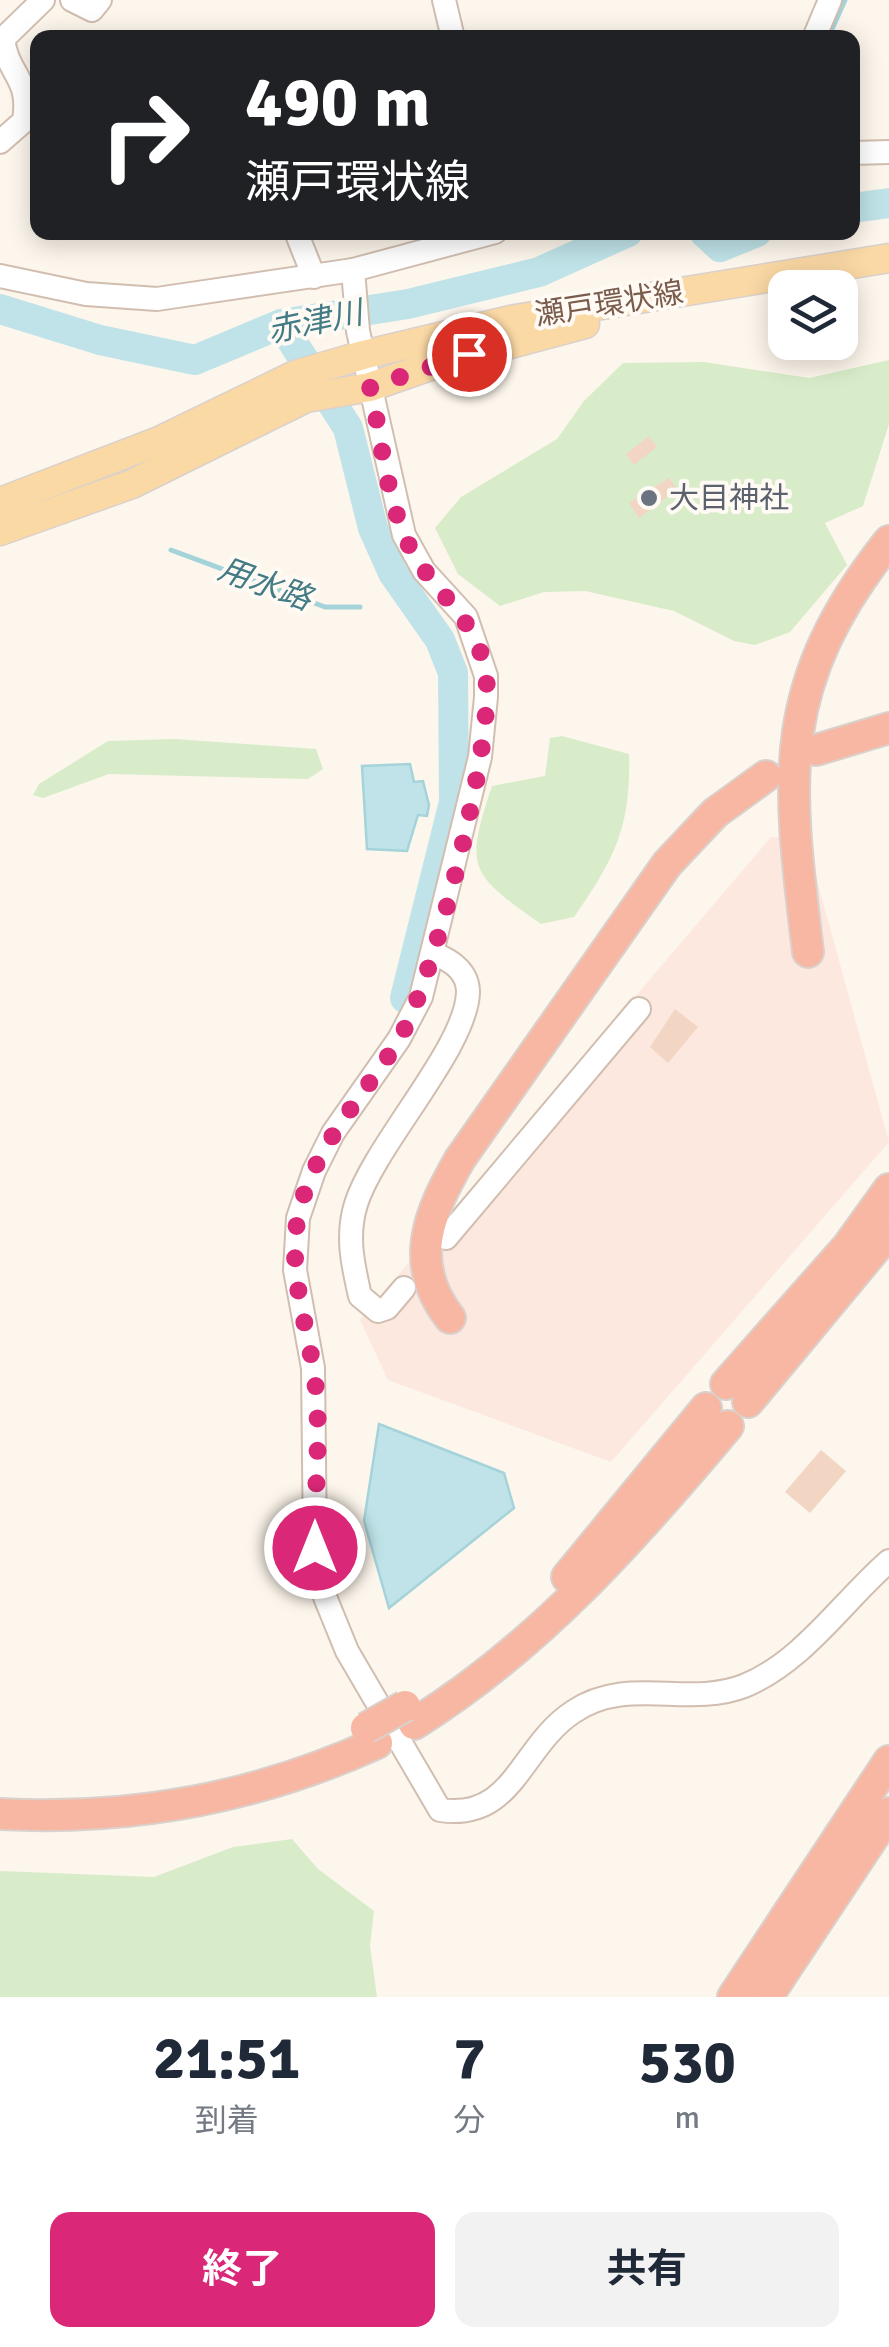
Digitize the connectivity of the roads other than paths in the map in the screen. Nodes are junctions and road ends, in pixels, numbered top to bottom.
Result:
1 (43, 0) edge
2 (72, 0) edge
3 (100, 0) edge
4 (444, 0) edge
5 (830, 0) edge
6 (452, 30) edge
7 (817, 30) edge
8 (0, 142) edge
9 (889, 152) edge
10 (860, 154) edge
11 (299, 240) edge
12 (464, 240) edge
13 (889, 258) edge
14 (889, 267) edge
15 (352, 270) junction
16 (858, 274) edge
17 (0, 276) edge
18 (314, 277) junction
19 (768, 293) edge
20 (352, 349) junction
21 (300, 387) junction
22 (356, 390) junction
23 (0, 502) edge
24 (0, 531) edge
25 (889, 541) edge
26 (889, 728) edge
27 (816, 750) dead end
28 (766, 776) dead end
29 (808, 952) dead end
30 (434, 954) junction
31 (638, 1010) dead end
32 (889, 1189) edge
33 (889, 1232) edge
34 (446, 1238) dead end
35 (404, 1288) dead end
36 (450, 1318) dead end
37 (717, 1417) dead end
38 (889, 1561) edge
39 (372, 1736) junction
40 (889, 1761) edge
41 (0, 1794) edge
42 (889, 1812) edge
43 (0, 1814) edge
44 (734, 1997) edge
45 (767, 1997) edge

1 - 8 street
2 - 3 street
4 - 6 street
5 - 7 street
9 - 10 street
11 - 18 street
12 - 15 street
13 - 20 main road, 瀬戸環状線
14 - 16 main road
15 - 18 street
15 - 20 street
17 - 18 street
19 - 22 main road, 瀬戸環状線
20 - 21 main road, 瀬戸環状線
20 - 22 street
21 - 22 main road, 瀬戸環状線
21 - 23 main road, 瀬戸環状線
21 - 24 main road, 瀬戸環状線
22 - 30 street
25 - 29 highway
26 - 27 highway
28 - 36 highway
30 - 35 street
30 - 38 street
31 - 34 street
32 - 33 highway
37 - 39 highway
39 - 41 highway
39 - 43 highway
40 - 44 highway
42 - 45 highway

